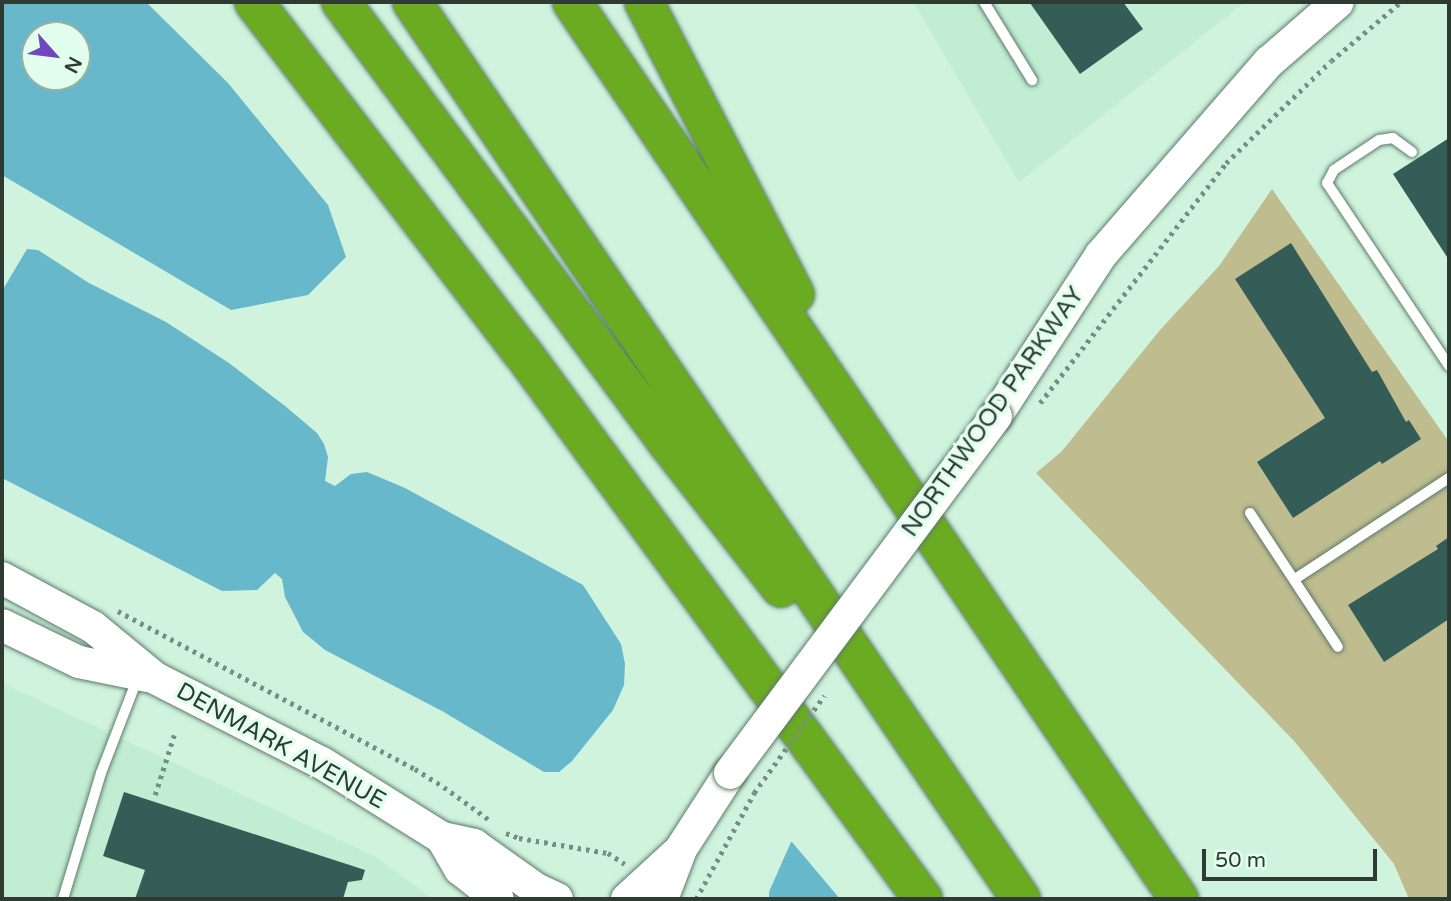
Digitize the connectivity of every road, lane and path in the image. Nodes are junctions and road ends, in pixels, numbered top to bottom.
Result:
1 (254, 2) edge
2 (341, 2) edge
3 (412, 2) edge
4 (572, 2) edge
5 (643, 2) edge
6 (984, 2) edge
7 (1338, 2) edge
8 (1401, 2) edge
9 (1032, 80) dead end
10 (1412, 152) dead end
11 (1449, 366) edge
12 (1034, 409) dead end
13 (878, 454) junction
14 (1449, 478) edge
15 (1250, 513) dead end
16 (2, 578) edge
17 (1295, 579) junction
18 (114, 608) dead end
19 (2, 625) edge
20 (1338, 647) dead end
21 (145, 673) junction
22 (174, 735) dead end
23 (754, 793) dead end
24 (155, 795) dead end
25 (442, 838) junction
26 (986, 848) junction
27 (644, 894) edge
28 (63, 899) edge
29 (498, 899) edge
30 (556, 899) edge
31 (696, 899) edge
32 (923, 899) edge
33 (1021, 899) edge
34 (1180, 899) edge

1 - 32 highway
2 - 26 highway
3 - 26 highway
4 - 13 highway
5 - 13 highway
6 - 9 lane
7 - 27 street, NORTHWOOD PARKWAY, bridge
8 - 12 path
10 - 11 lane
13 - 34 highway
14 - 17 lane
15 - 17 lane
16 - 21 street, DENMARK AVENUE
17 - 20 lane
18 - 27 path
19 - 21 street, DENMARK AVENUE
21 - 25 street, DENMARK AVENUE
21 - 28 lane
22 - 24 path
23 - 31 path
25 - 29 street, DENMARK AVENUE
25 - 30 street, DENMARK AVENUE
26 - 33 highway

